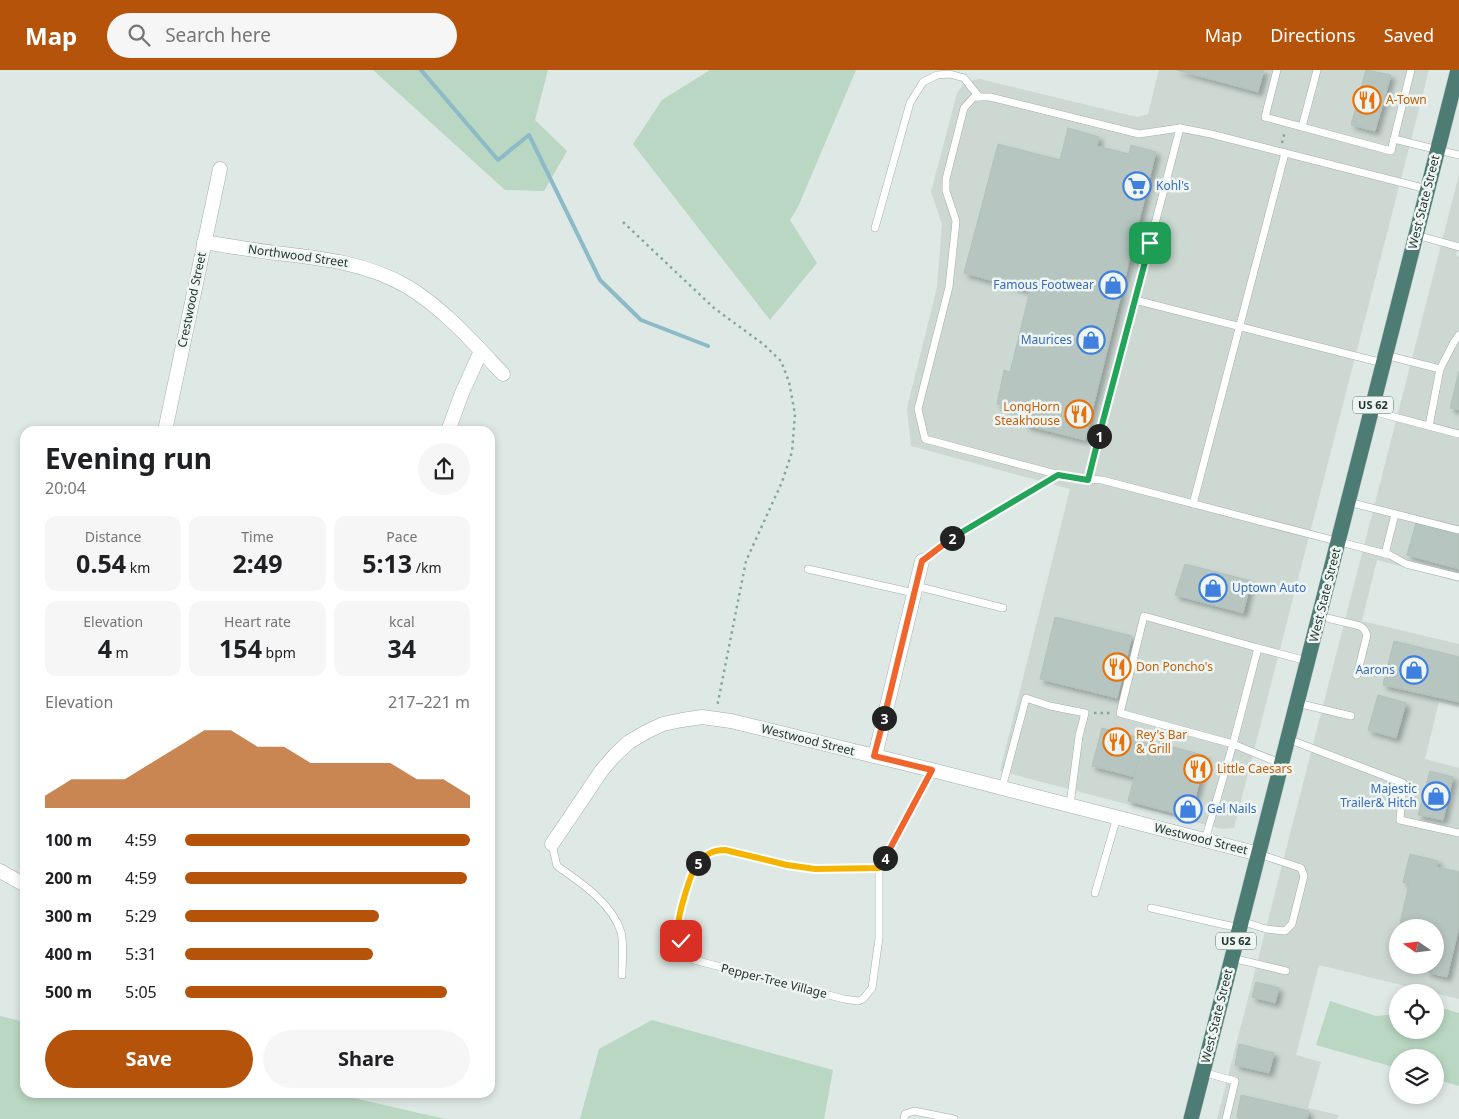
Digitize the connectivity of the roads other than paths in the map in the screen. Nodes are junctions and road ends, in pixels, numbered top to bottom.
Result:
1 (1277, 70) edge
2 (1317, 70) edge
3 (1412, 70) edge
4 (1458, 73) edge
5 (979, 97) junction
6 (1302, 127) junction
7 (1180, 128) junction
8 (1394, 139) junction
9 (1437, 151) junction
10 (1282, 152) junction
11 (1459, 156) edge
12 (220, 169) dead end
13 (1427, 189) junction
14 (874, 228) dead end
15 (1416, 235) junction
16 (204, 242) junction
17 (1459, 247) edge
18 (1135, 300) junction
19 (1238, 326) junction
20 (1459, 335) edge
21 (481, 351) junction
22 (1384, 359) junction
23 (1440, 369) junction
24 (504, 374) dead end
25 (1371, 411) junction
26 (166, 426) edge
27 (450, 426) edge
28 (1429, 426) junction
29 (1459, 434) edge
30 (1088, 480) junction
31 (1348, 502) junction
32 (1193, 504) junction
33 (1396, 514) junction
34 (1459, 530) edge
35 (1338, 542) junction
36 (1386, 554) junction
37 (922, 561) road end
38 (808, 569) dead end
39 (1459, 577) edge
40 (915, 590) junction
41 (1002, 608) dead end
42 (1319, 616) junction
43 (1258, 648) junction
44 (1308, 661) junction
45 (1357, 675) dead end
46 (1298, 703) junction
47 (1351, 716) dead end
48 (1288, 739) junction
49 (1233, 744) junction
50 (874, 756) junction
51 (1282, 764) junction
52 (932, 770) junction
53 (1002, 788) junction
54 (1070, 805) junction
55 (1117, 817) junction
56 (1459, 833) edge
57 (1205, 840) junction
58 (552, 844) joint
59 (1259, 854) junction
60 (879, 868) junction
61 (0, 871) edge
62 (20, 882) edge
63 (1095, 893) dead end
64 (1150, 908) dead end
65 (1240, 925) junction
66 (1232, 958) junction
67 (1286, 971) dead end
68 (622, 975) dead end
69 (1202, 1072) junction
70 (904, 1119) edge
71 (954, 1119) edge
72 (1190, 1119) edge
73 (1226, 1119) edge

1 - 6 lane
2 - 6 lane
3 - 8 lane
4 - 9 highway, West State Street / US 62
5 - 7 lane
5 - 14 lane
5 - 30 lane
6 - 8 lane
7 - 10 lane
7 - 18 lane
8 - 9 lane
9 - 11 lane
9 - 13 highway, West State Street / US 62
10 - 13 lane
10 - 19 lane
12 - 16 street, Crestwood Street
13 - 15 highway, West State Street / US 62
15 - 17 lane
15 - 22 highway, West State Street / US 62
16 - 21 street, Northwood Street
16 - 26 street, Crestwood Street
18 - 19 lane
18 - 30 lane
19 - 22 lane
19 - 32 lane
20 - 23 lane
21 - 24 street, Northwood Street
21 - 27 street
22 - 23 lane
22 - 25 highway, West State Street / US 62
23 - 28 lane
25 - 28 lane
25 - 31 highway, West State Street / US 62
28 - 29 lane
30 - 32 lane
31 - 33 lane
31 - 35 highway, West State Street / US 62
32 - 35 lane
33 - 34 lane
33 - 36 lane
35 - 36 lane
35 - 42 highway, West State Street / US 62
36 - 39 lane
37 - 40 street
38 - 40 lane
40 - 41 lane
40 - 50 street
42 - 44 highway, West State Street / US 62
42 - 45 lane
43 - 44 lane
43 - 49 lane
43 - 49 lane
44 - 46 highway, West State Street / US 62
46 - 47 lane
46 - 48 highway, West State Street / US 62
48 - 51 highway, West State Street / US 62
48 - 56 lane
49 - 51 lane
49 - 57 lane
50 - 52 street, Westwood Street
50 - 58 street, Westwood Street
51 - 59 highway, West State Street / US 62
52 - 53 street, Westwood Street
52 - 60 lane, Pepper-Tree Village
53 - 54 street, Westwood Street
53 - 54 lane
54 - 55 street, Westwood Street
55 - 57 street, Westwood Street
55 - 63 lane
57 - 59 street, Westwood Street
58 - 68 lane
59 - 65 highway, West State Street / US 62
59 - 65 lane
60 - 60 lane, Pepper-Tree Village
61 - 62 street
64 - 65 lane
65 - 66 highway, West State Street / US 62
66 - 67 lane
66 - 69 highway, West State Street / US 62
69 - 72 highway, West State Street / US 62
69 - 73 lane
70 - 71 lane

